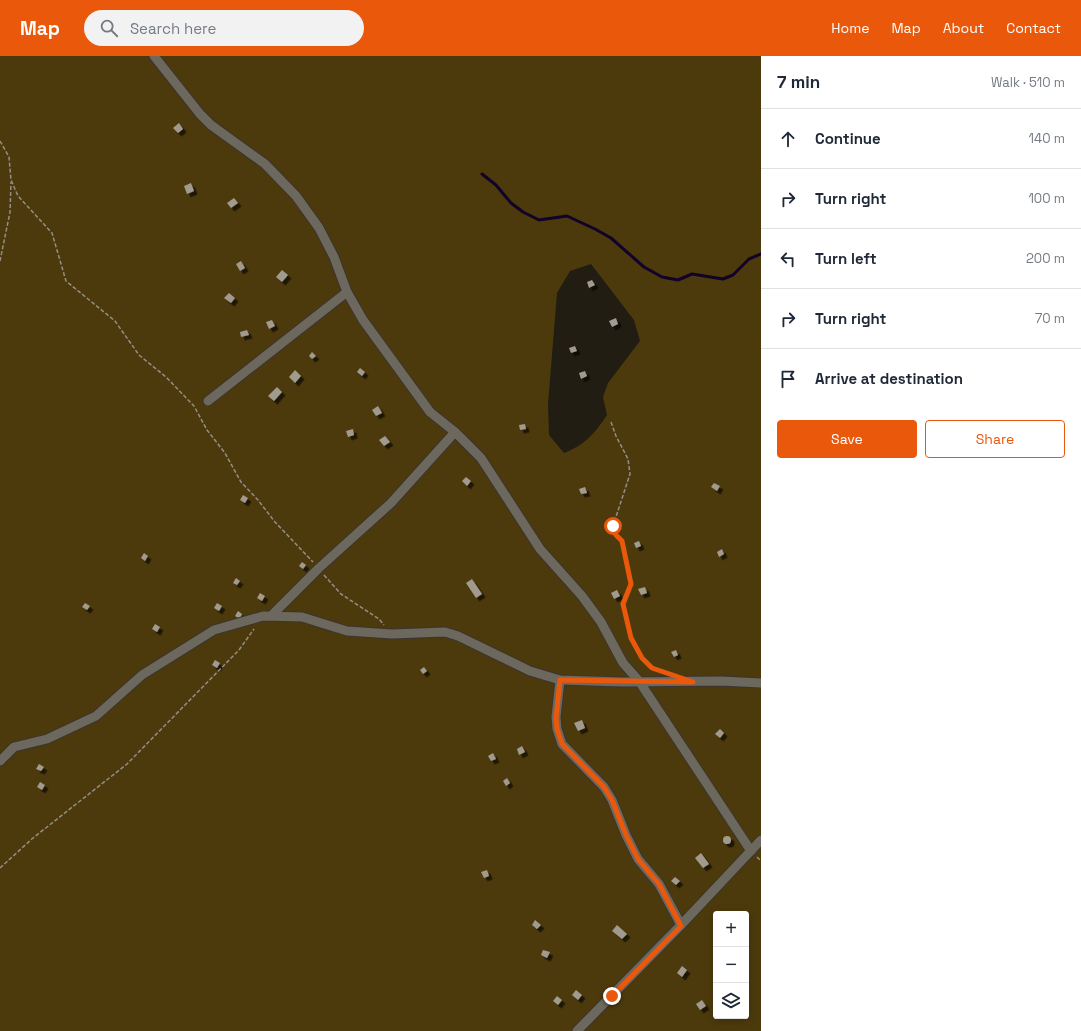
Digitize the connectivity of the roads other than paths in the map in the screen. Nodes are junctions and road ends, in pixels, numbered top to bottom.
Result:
1 (154, 56) edge
2 (347, 292) junction
3 (208, 401) dead end
4 (455, 432) junction
5 (267, 616) junction
6 (560, 680) junction
7 (639, 681) junction
8 (761, 683) edge
9 (0, 761) edge
10 (761, 840) edge
11 (751, 851) junction
12 (681, 926) junction
13 (577, 1031) edge

1 - 2 street
2 - 3 street
2 - 4 street
4 - 5 street
4 - 7 street
5 - 6 street
5 - 9 street
6 - 7 street
6 - 12 street
7 - 8 street
7 - 11 street
10 - 11 street
11 - 12 street
12 - 13 street

